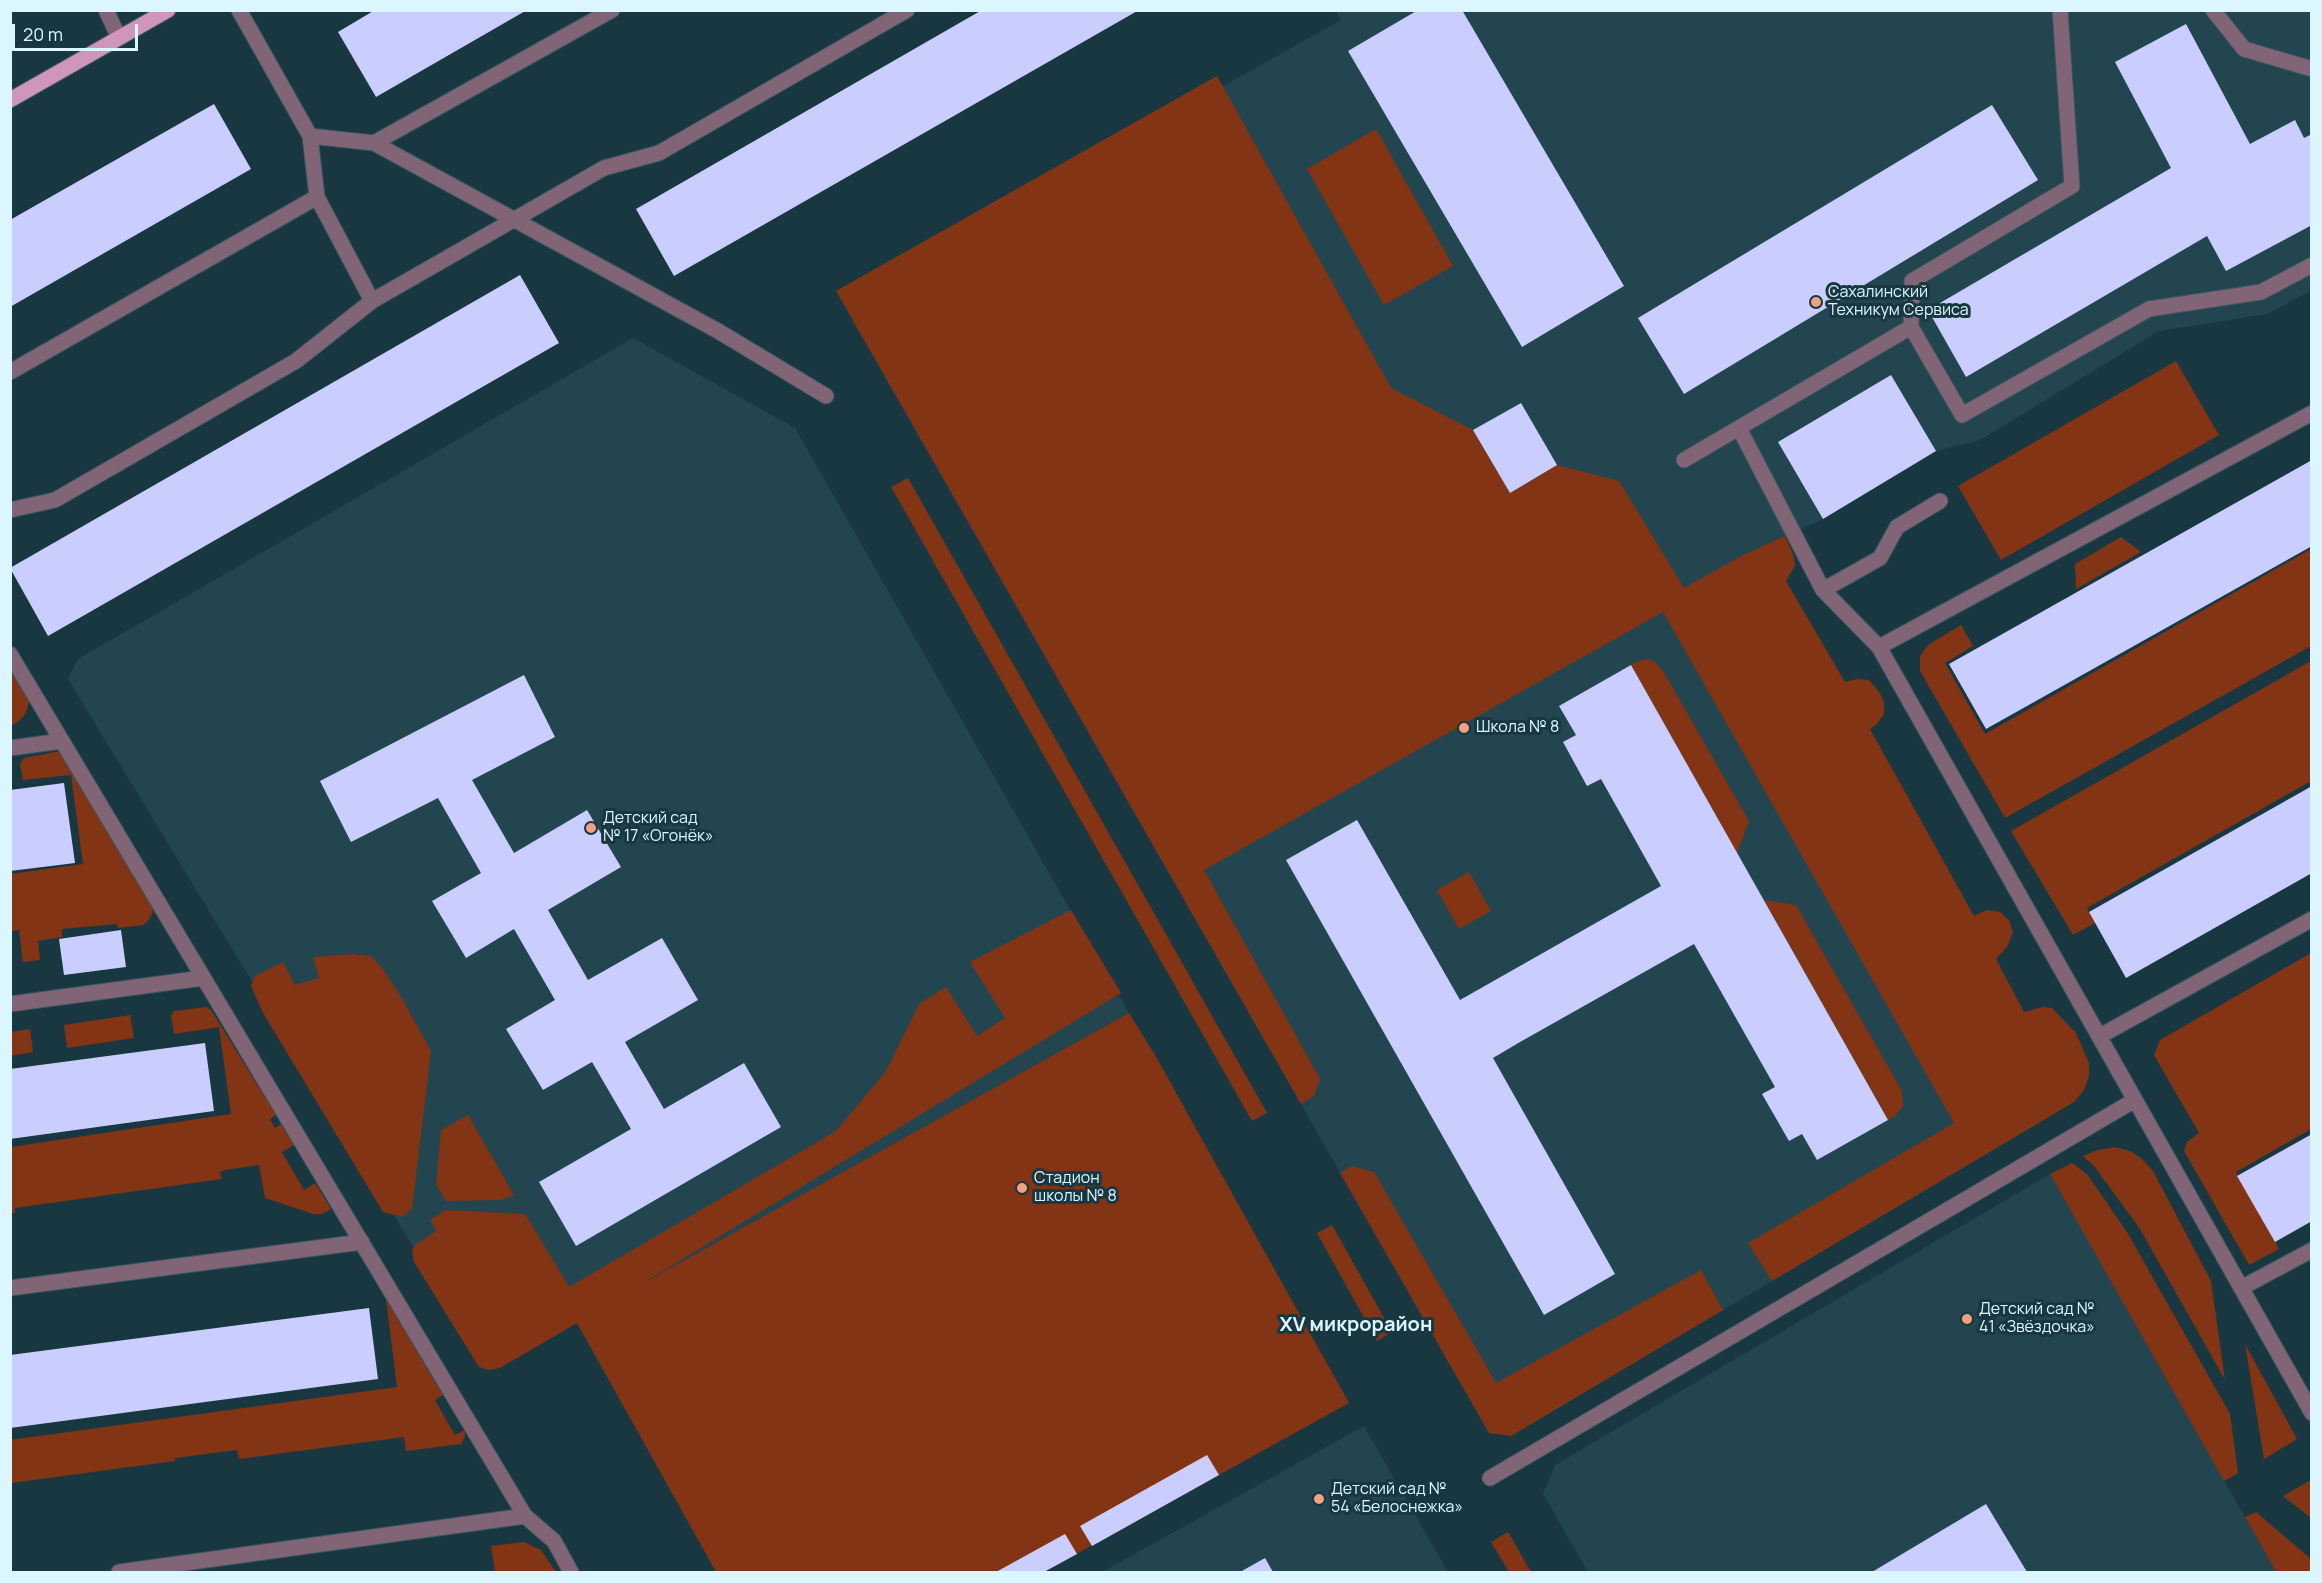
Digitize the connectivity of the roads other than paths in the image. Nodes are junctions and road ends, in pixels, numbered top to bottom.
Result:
1 (106, 10) edge
2 (168, 10) edge
3 (240, 10) edge
4 (612, 10) edge
5 (907, 10) edge
6 (2060, 10) edge
7 (2213, 10) edge
8 (119, 38) junction
9 (2312, 69) edge
10 (10, 100) edge
11 (310, 136) junction
12 (374, 142) junction
13 (316, 196) junction
14 (513, 220) junction
15 (2312, 265) edge
16 (372, 301) junction
17 (1911, 327) junction
18 (10, 372) edge
19 (826, 396) dead end
20 (2312, 413) edge
21 (1739, 428) junction
22 (1684, 460) dead end
23 (1940, 501) dead end
24 (10, 510) edge
25 (1823, 590) junction
26 (1879, 647) junction
27 (10, 654) edge
28 (62, 741) junction
29 (10, 748) edge
30 (2312, 919) edge
31 (203, 978) junction
32 (10, 1004) edge
33 (2100, 1036) junction
34 (2135, 1100) junction
35 (362, 1242) junction
36 (2312, 1250) edge
37 (10, 1288) edge
38 (2241, 1288) junction
39 (2312, 1413) edge
40 (1490, 1478) dead end
41 (525, 1516) junction
42 (119, 1572) edge
43 (571, 1572) edge

1 - 8 lane
2 - 8 main road
3 - 11 lane
4 - 12 lane
5 - 14 lane
6 - 17 lane
7 - 9 lane
8 - 10 main road
11 - 12 lane
11 - 13 lane
12 - 14 lane
13 - 16 lane
13 - 18 lane
14 - 16 lane
14 - 19 lane
15 - 17 lane
16 - 24 lane
17 - 21 lane
20 - 26 lane
21 - 22 lane
21 - 25 lane
23 - 25 lane
25 - 26 lane
26 - 33 lane
27 - 28 lane
28 - 29 lane
28 - 31 lane
30 - 33 lane
31 - 32 lane
31 - 35 lane
33 - 34 lane
34 - 38 lane
34 - 40 lane
35 - 37 lane
35 - 41 lane
36 - 38 lane
38 - 39 lane
41 - 42 lane
41 - 43 lane

